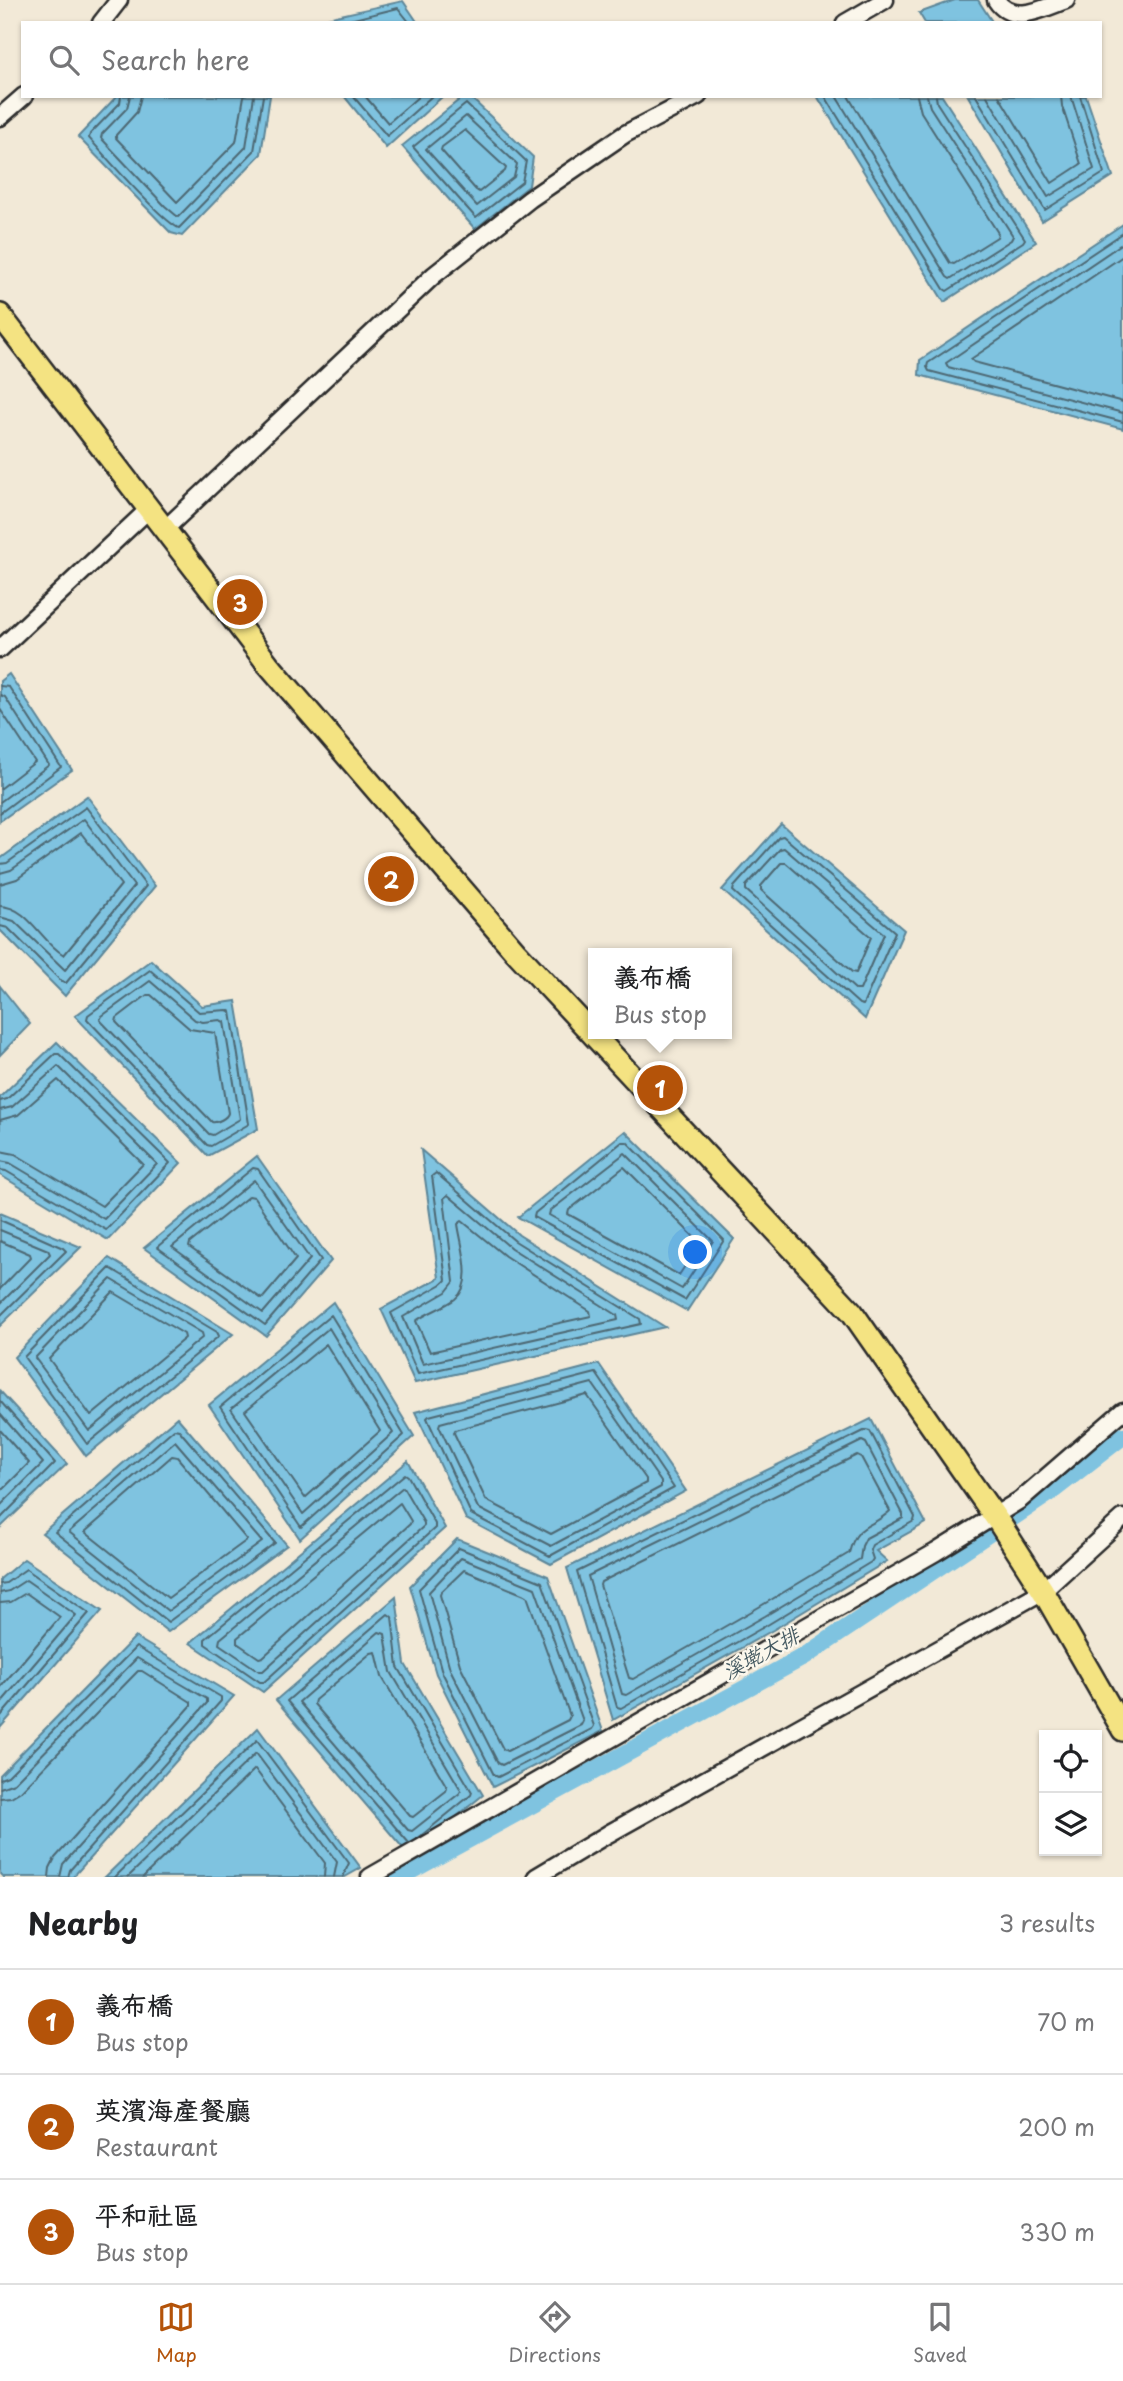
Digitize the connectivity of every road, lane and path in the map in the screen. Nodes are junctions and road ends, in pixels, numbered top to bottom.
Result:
1 (119, 0) edge
2 (885, 0) edge
3 (996, 0) edge
4 (1066, 0) edge
5 (103, 21) edge
6 (848, 21) edge
7 (22, 98) edge
8 (694, 98) edge
9 (0, 117) edge
10 (0, 315) edge
11 (148, 510) junction
12 (164, 530) junction
13 (0, 649) edge
14 (588, 1029) edge
15 (597, 1039) edge
16 (1123, 1411) edge
17 (1123, 1518) edge
18 (997, 1520) junction
19 (1040, 1587) junction
20 (1123, 1730) edge
21 (370, 1877) edge
22 (536, 1877) edge

1 - 5 street
2 - 6 street
3 - 4 street
7 - 9 street
8 - 12 street
10 - 11 main road
11 - 12 main road
11 - 13 street
12 - 14 main road
15 - 18 main road
16 - 18 street
17 - 19 street
18 - 19 main road
18 - 21 street
19 - 20 main road
19 - 22 street

